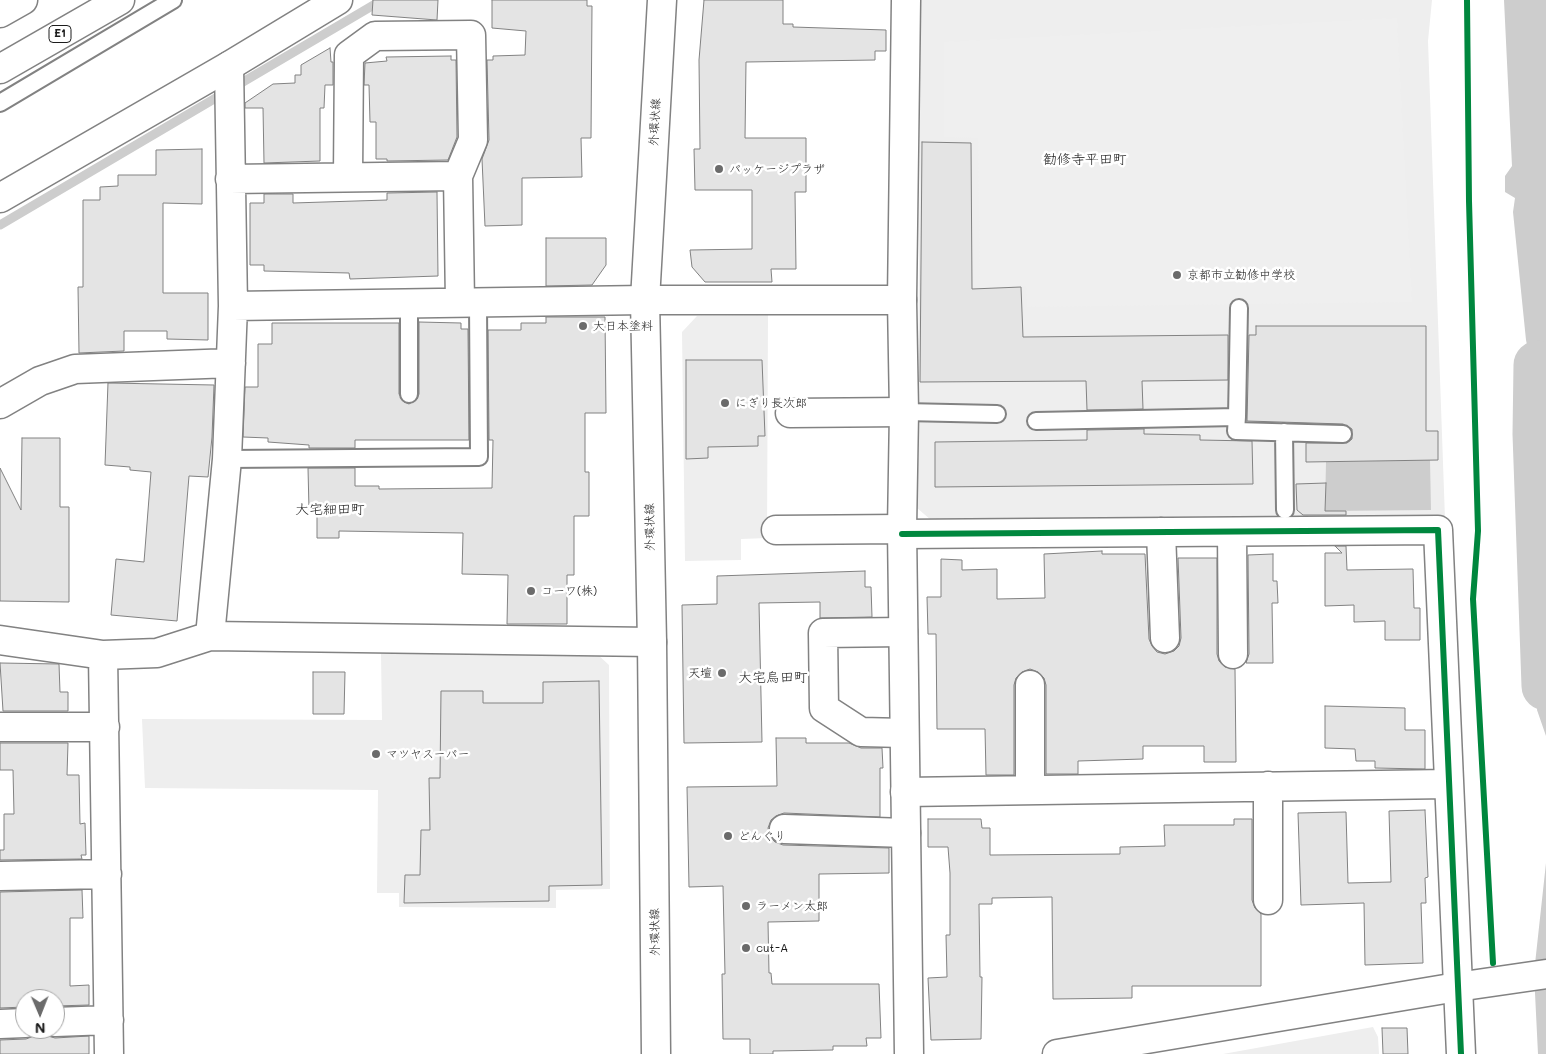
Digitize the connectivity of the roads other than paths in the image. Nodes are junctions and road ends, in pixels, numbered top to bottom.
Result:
1 (23, 0) edge
2 (120, 0) edge
3 (172, 0) edge
4 (338, 0) edge
5 (662, 0) edge
6 (906, 0) edge
7 (0, 13) edge
8 (229, 66) junction
9 (0, 69) edge
10 (0, 103) edge
11 (348, 176) junction
12 (458, 176) junction
13 (230, 179) junction
14 (0, 198) edge
15 (645, 300) junction
16 (902, 300) junction
17 (409, 303) junction
18 (469, 303) junction
19 (233, 306) junction
20 (1239, 308) dead end
21 (231, 363) junction
22 (409, 394) dead end
23 (0, 404) edge
24 (904, 412) junction
25 (790, 413) dead end
26 (997, 414) dead end
27 (1237, 417) junction
28 (1036, 421) dead end
29 (1284, 432) junction
30 (1343, 434) dead end
31 (228, 458) junction
32 (1285, 510) dead end
33 (776, 530) dead end
34 (902, 532) junction
35 (1161, 532) junction
36 (1232, 532) junction
37 (903, 632) junction
38 (210, 636) junction
39 (1165, 638) dead end
40 (0, 640) edge
41 (652, 642) junction
42 (1233, 654) dead end
43 (104, 655) junction
44 (1030, 685) dead end
45 (0, 727) edge
46 (105, 727) junction
47 (904, 733) junction
48 (1448, 784) junction
49 (1268, 786) junction
50 (1030, 790) junction
51 (905, 792) junction
52 (784, 830) dead end
53 (906, 833) junction
54 (107, 874) junction
55 (0, 876) edge
56 (1268, 900) dead end
57 (1546, 974) edge
58 (1457, 987) junction
59 (109, 1020) junction
60 (65, 1022) edge
61 (15, 1023) edge
62 (0, 1024) edge
63 (109, 1054) edge
64 (656, 1054) edge
65 (910, 1054) edge
66 (1057, 1054) edge
67 (1461, 1054) edge

1 - 7 main road
2 - 9 main road, E1
3 - 10 lane
4 - 8 main road
5 - 15 main road, 外環状線
6 - 16 main road
8 - 13 main road
8 - 14 main road
11 - 12 main road
11 - 12 main road
11 - 13 main road
12 - 18 main road
13 - 19 main road
15 - 16 main road
15 - 18 main road
15 - 41 main road, 外環状線
16 - 24 main road
17 - 18 main road
17 - 19 main road
17 - 22 lane
18 - 31 lane
19 - 21 main road
20 - 27 lane
21 - 23 main road
21 - 31 main road
24 - 25 main road
24 - 26 lane
24 - 34 main road
27 - 28 lane
27 - 29 lane
29 - 30 lane
29 - 32 lane
31 - 38 main road
33 - 34 main road
34 - 35 main road
34 - 37 main road
35 - 36 main road
35 - 39 main road
36 - 42 main road
36 - 48 main road
37 - 47 main road
37 - 47 main road
38 - 41 main road
38 - 43 main road
40 - 43 main road
41 - 64 main road, 外環状線
43 - 46 main road
44 - 50 main road
45 - 46 main road
46 - 54 main road
47 - 51 main road
48 - 49 main road
48 - 58 main road
49 - 50 main road
49 - 56 main road
50 - 51 main road
51 - 53 main road
52 - 53 main road
53 - 65 main road
54 - 55 main road
54 - 59 main road
57 - 58 main road
58 - 66 main road
58 - 67 main road
59 - 60 main road
59 - 63 main road
61 - 62 main road

